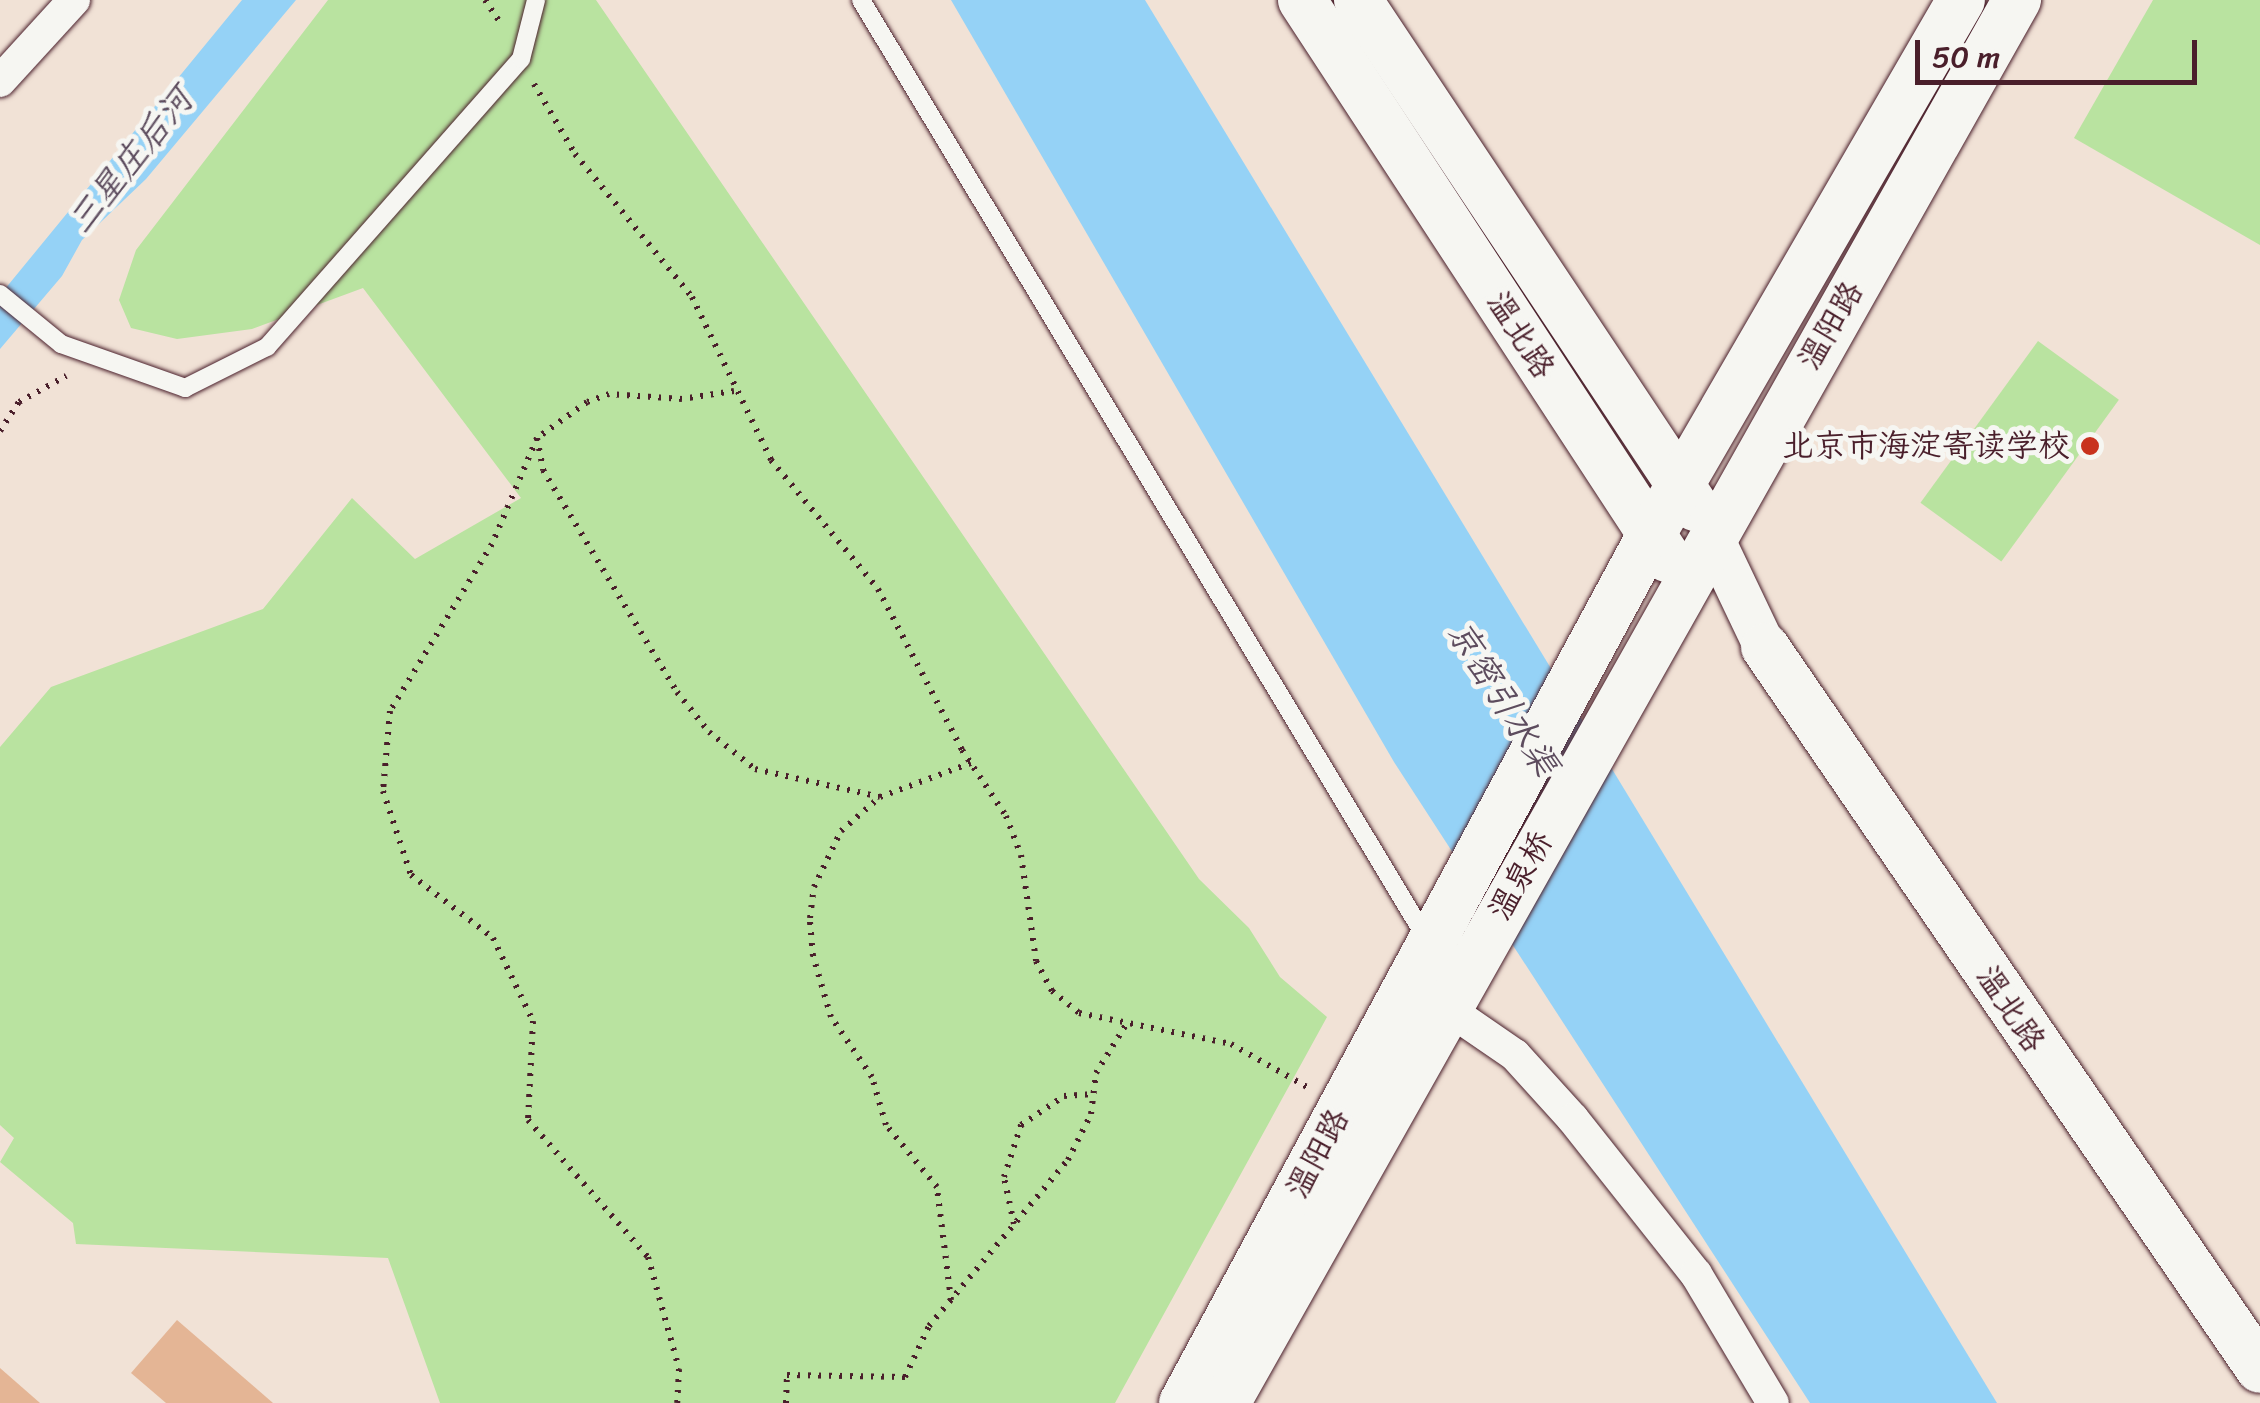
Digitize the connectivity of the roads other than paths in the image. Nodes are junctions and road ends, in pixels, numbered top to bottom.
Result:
1 (74, 0) edge
2 (536, 0) edge
3 (861, 0) edge
4 (1302, 0) edge
5 (1358, 0) edge
6 (1961, 0) edge
7 (2017, 0) edge
8 (0, 81) edge
9 (0, 294) edge
10 (1680, 483) junction
11 (1651, 535) junction
12 (1712, 536) junction
13 (1685, 582) junction
14 (1604, 624) joint
15 (1764, 647) junction
16 (1644, 652) joint
17 (1442, 926) junction
18 (1485, 942) joint
19 (1448, 1008) junction
20 (2260, 1370) edge
21 (1183, 1403) edge
22 (1226, 1403) edge
23 (1773, 1403) edge

1 - 8 street
2 - 9 lane
3 - 17 lane
4 - 11 main road, 温北路
5 - 10 main road, 温北路
6 - 10 main road, 温阳路
7 - 12 main road, 温阳路
10 - 11 main road, 温阳路
10 - 12 main road, 温北路
11 - 13 main road, 温北路
11 - 14 main road, 温阳路
12 - 13 main road, 温阳路
12 - 15 street, 温北路
13 - 15 street, 温北路
13 - 16 main road, 温阳路
14 - 17 main road, 温泉桥
15 - 20 main road, 温北路
16 - 18 main road, 温泉桥
17 - 21 main road, 温阳路
18 - 19 main road, 温阳路
19 - 22 main road, 温阳路
19 - 23 street

